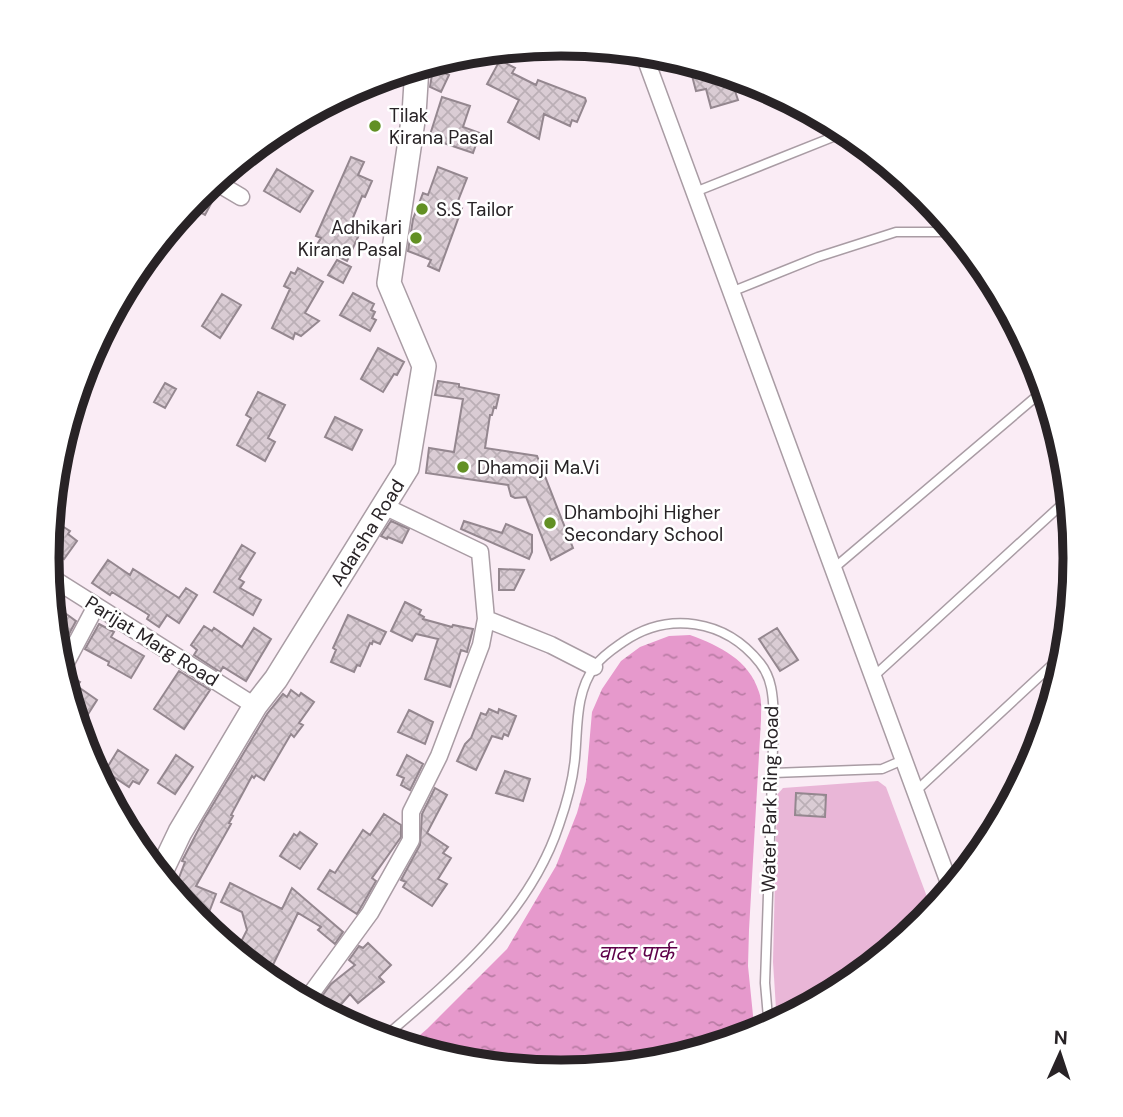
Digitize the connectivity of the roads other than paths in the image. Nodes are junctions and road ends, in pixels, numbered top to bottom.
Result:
1 (647, 64) edge
2 (416, 78) edge
3 (834, 137) edge
4 (224, 187) edge
5 (695, 192) junction
6 (241, 197) dead end
7 (943, 232) edge
8 (732, 292) junction
9 (1037, 396) edge
10 (1061, 505) edge
11 (384, 506) junction
12 (833, 569) junction
13 (60, 583) edge
14 (96, 606) junction
15 (486, 619) junction
16 (69, 657) edge
17 (1052, 665) edge
18 (594, 667) junction
19 (873, 677) junction
20 (254, 706) junction
21 (903, 760) junction
22 (773, 773) junction
23 (916, 791) junction
24 (164, 865) edge
25 (948, 879) edge
26 (311, 994) edge
27 (768, 1016) edge
28 (391, 1031) edge

1 - 5 street
2 - 11 main road, Adarsha Road
3 - 5 lane
4 - 6 street
5 - 8 street
7 - 8 lane
8 - 12 street
9 - 12 lane
10 - 19 lane
11 - 15 street
11 - 20 main road, Adarsha Road
12 - 19 street
13 - 14 street, Parijat Marg Road
14 - 16 street
14 - 20 street, Parijat Marg Road
15 - 18 street
15 - 26 street
17 - 23 lane
18 - 22 lane, Water Park Ring Road
18 - 28 lane, Water Park Ring Road
19 - 21 street
20 - 24 main road, Adarsha Road
21 - 22 lane
21 - 23 street
22 - 27 lane, Water Park Ring Road
23 - 25 street

